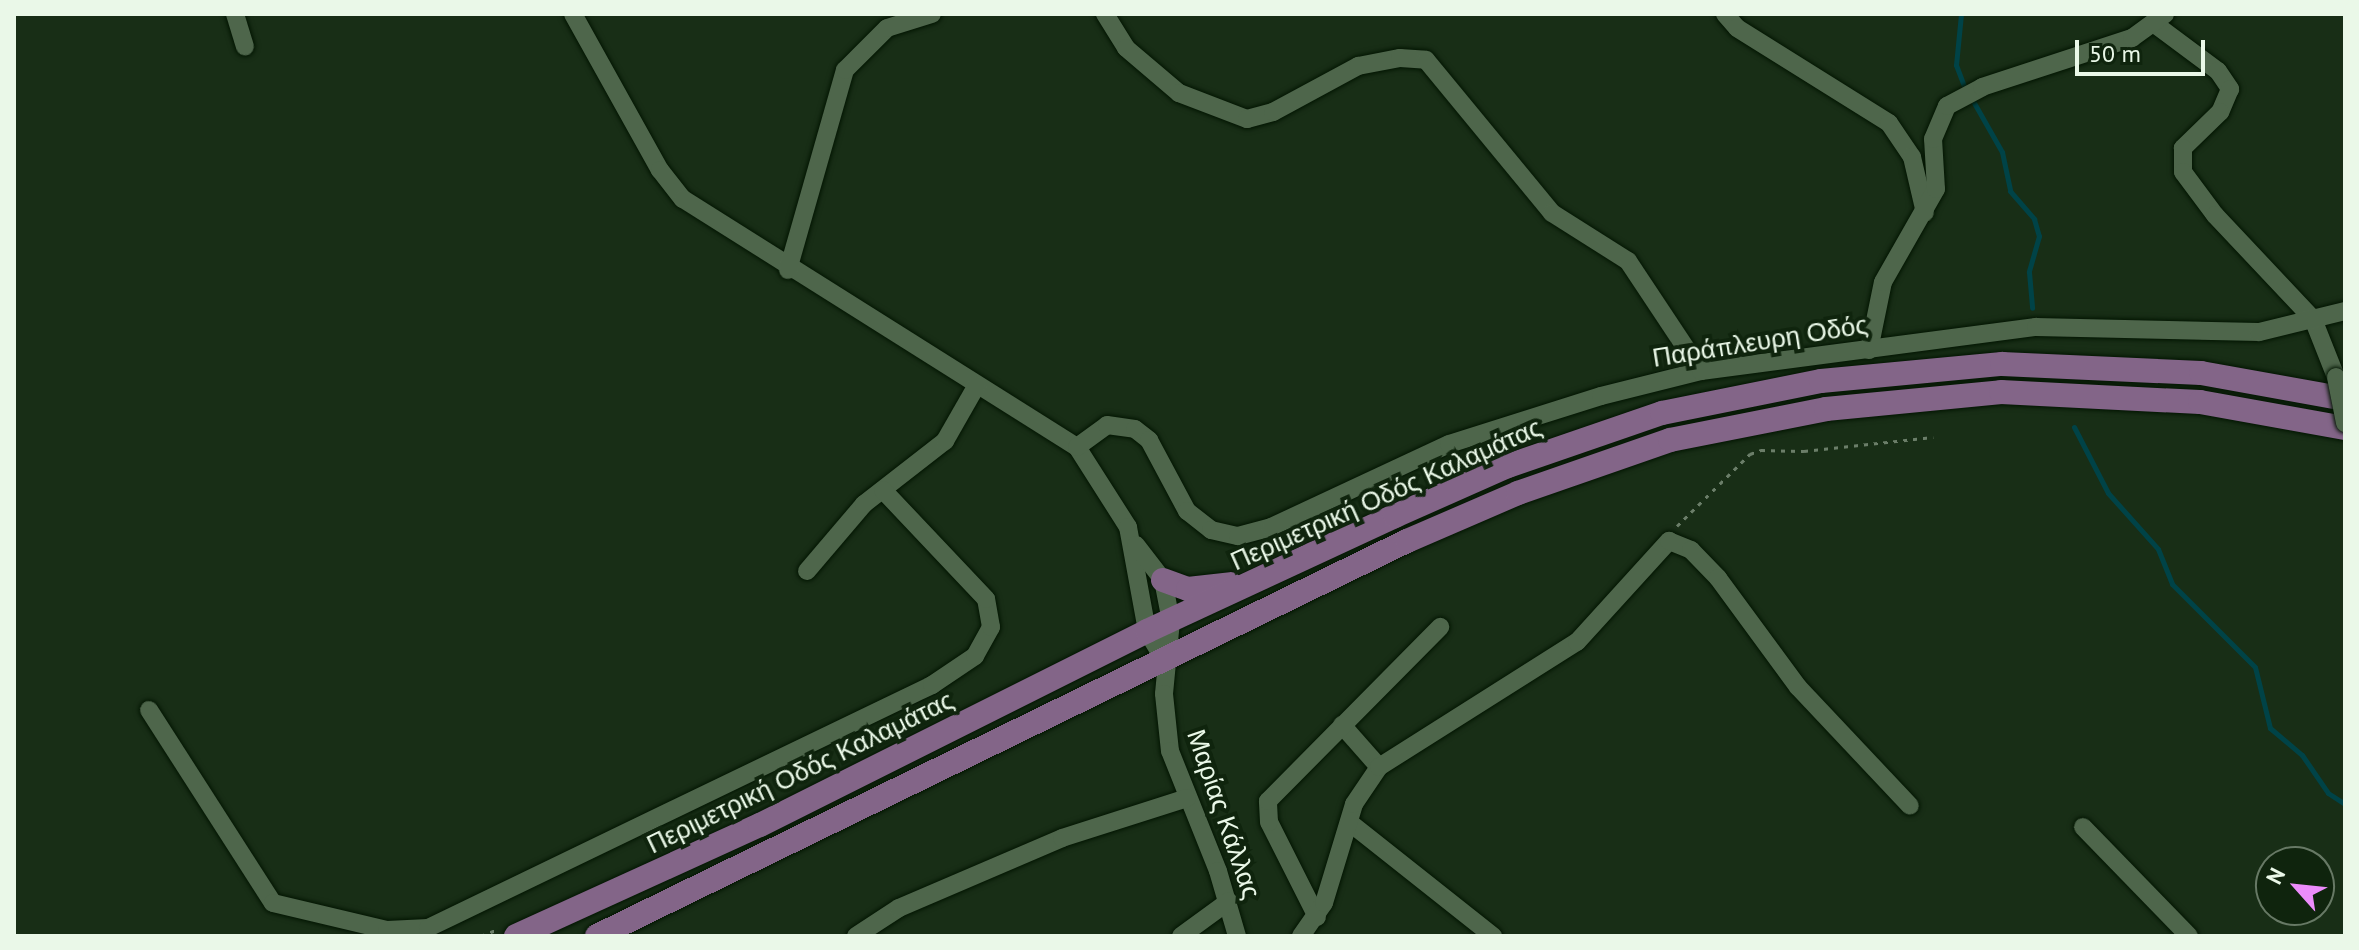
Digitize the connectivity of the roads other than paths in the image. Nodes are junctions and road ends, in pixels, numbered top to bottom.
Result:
1 (235, 14) edge
2 (573, 14) edge
3 (932, 14) edge
4 (1105, 14) edge
5 (1725, 14) edge
6 (2160, 20) edge
7 (245, 47) dead end
8 (1925, 213) junction
9 (788, 270) junction
10 (2345, 311) edge
11 (2313, 319) junction
12 (1869, 350) junction
13 (1701, 371) junction
14 (977, 385) junction
15 (2340, 388) edge
16 (2345, 426) edge
17 (1077, 447) junction
18 (883, 490) junction
19 (1134, 543) junction
20 (1283, 569) junction
21 (807, 571) dead end
22 (1163, 580) junction
23 (1171, 621) junction
24 (1440, 627) dead end
25 (1147, 631) junction
26 (1165, 661) junction
27 (149, 710) dead end
28 (1342, 725) junction
29 (1379, 767) junction
30 (1187, 798) junction
31 (1910, 806) dead end
32 (1349, 822) junction
33 (2083, 827) dead end
34 (1229, 901) junction
35 (1317, 917) junction
36 (516, 936) edge
37 (597, 936) edge
38 (856, 936) edge
39 (1181, 936) edge
40 (1237, 936) edge
41 (1301, 936) edge
42 (1493, 936) edge
43 (2189, 936) edge

1 - 7 street
2 - 9 street
3 - 9 street
4 - 13 street
5 - 8 street
6 - 8 street
6 - 11 street
8 - 12 street
9 - 14 street
10 - 11 street, Παράπλευρη Οδός
11 - 12 street, Παράπλευρη Οδός
11 - 15 street
12 - 13 street, Παράπλευρη Οδός
13 - 17 street, Παράπλευρη Οδός
14 - 17 street
14 - 18 street
15 - 16 street, bridge
15 - 20 main road, Περιμετρική Οδός Καλαμάτας
16 - 26 main road, Περιμετρική Οδός Καλαμάτας
17 - 19 street
18 - 21 street
18 - 27 street
19 - 22 street
19 - 25 street
20 - 22 main road
20 - 23 main road, Περιμετρική Οδός Καλαμάτας
22 - 23 street, Μαρίας Κάλλας
23 - 25 main road, Περιμετρική Οδός Καλαμάτας
23 - 26 street, Μαρίας Κάλλας
24 - 28 street
25 - 26 street
25 - 36 main road, Περιμετρική Οδός Καλαμάτας
26 - 30 street, Μαρίας Κάλλας
26 - 37 main road, Περιμετρική Οδός Καλαμάτας
28 - 29 street
28 - 35 street
29 - 31 street
29 - 32 street
30 - 34 street, Μαρίας Κάλλας
30 - 38 street
32 - 35 street
32 - 42 street
33 - 43 street
34 - 39 street
34 - 40 street, Μαρίας Κάλλας
35 - 41 street

